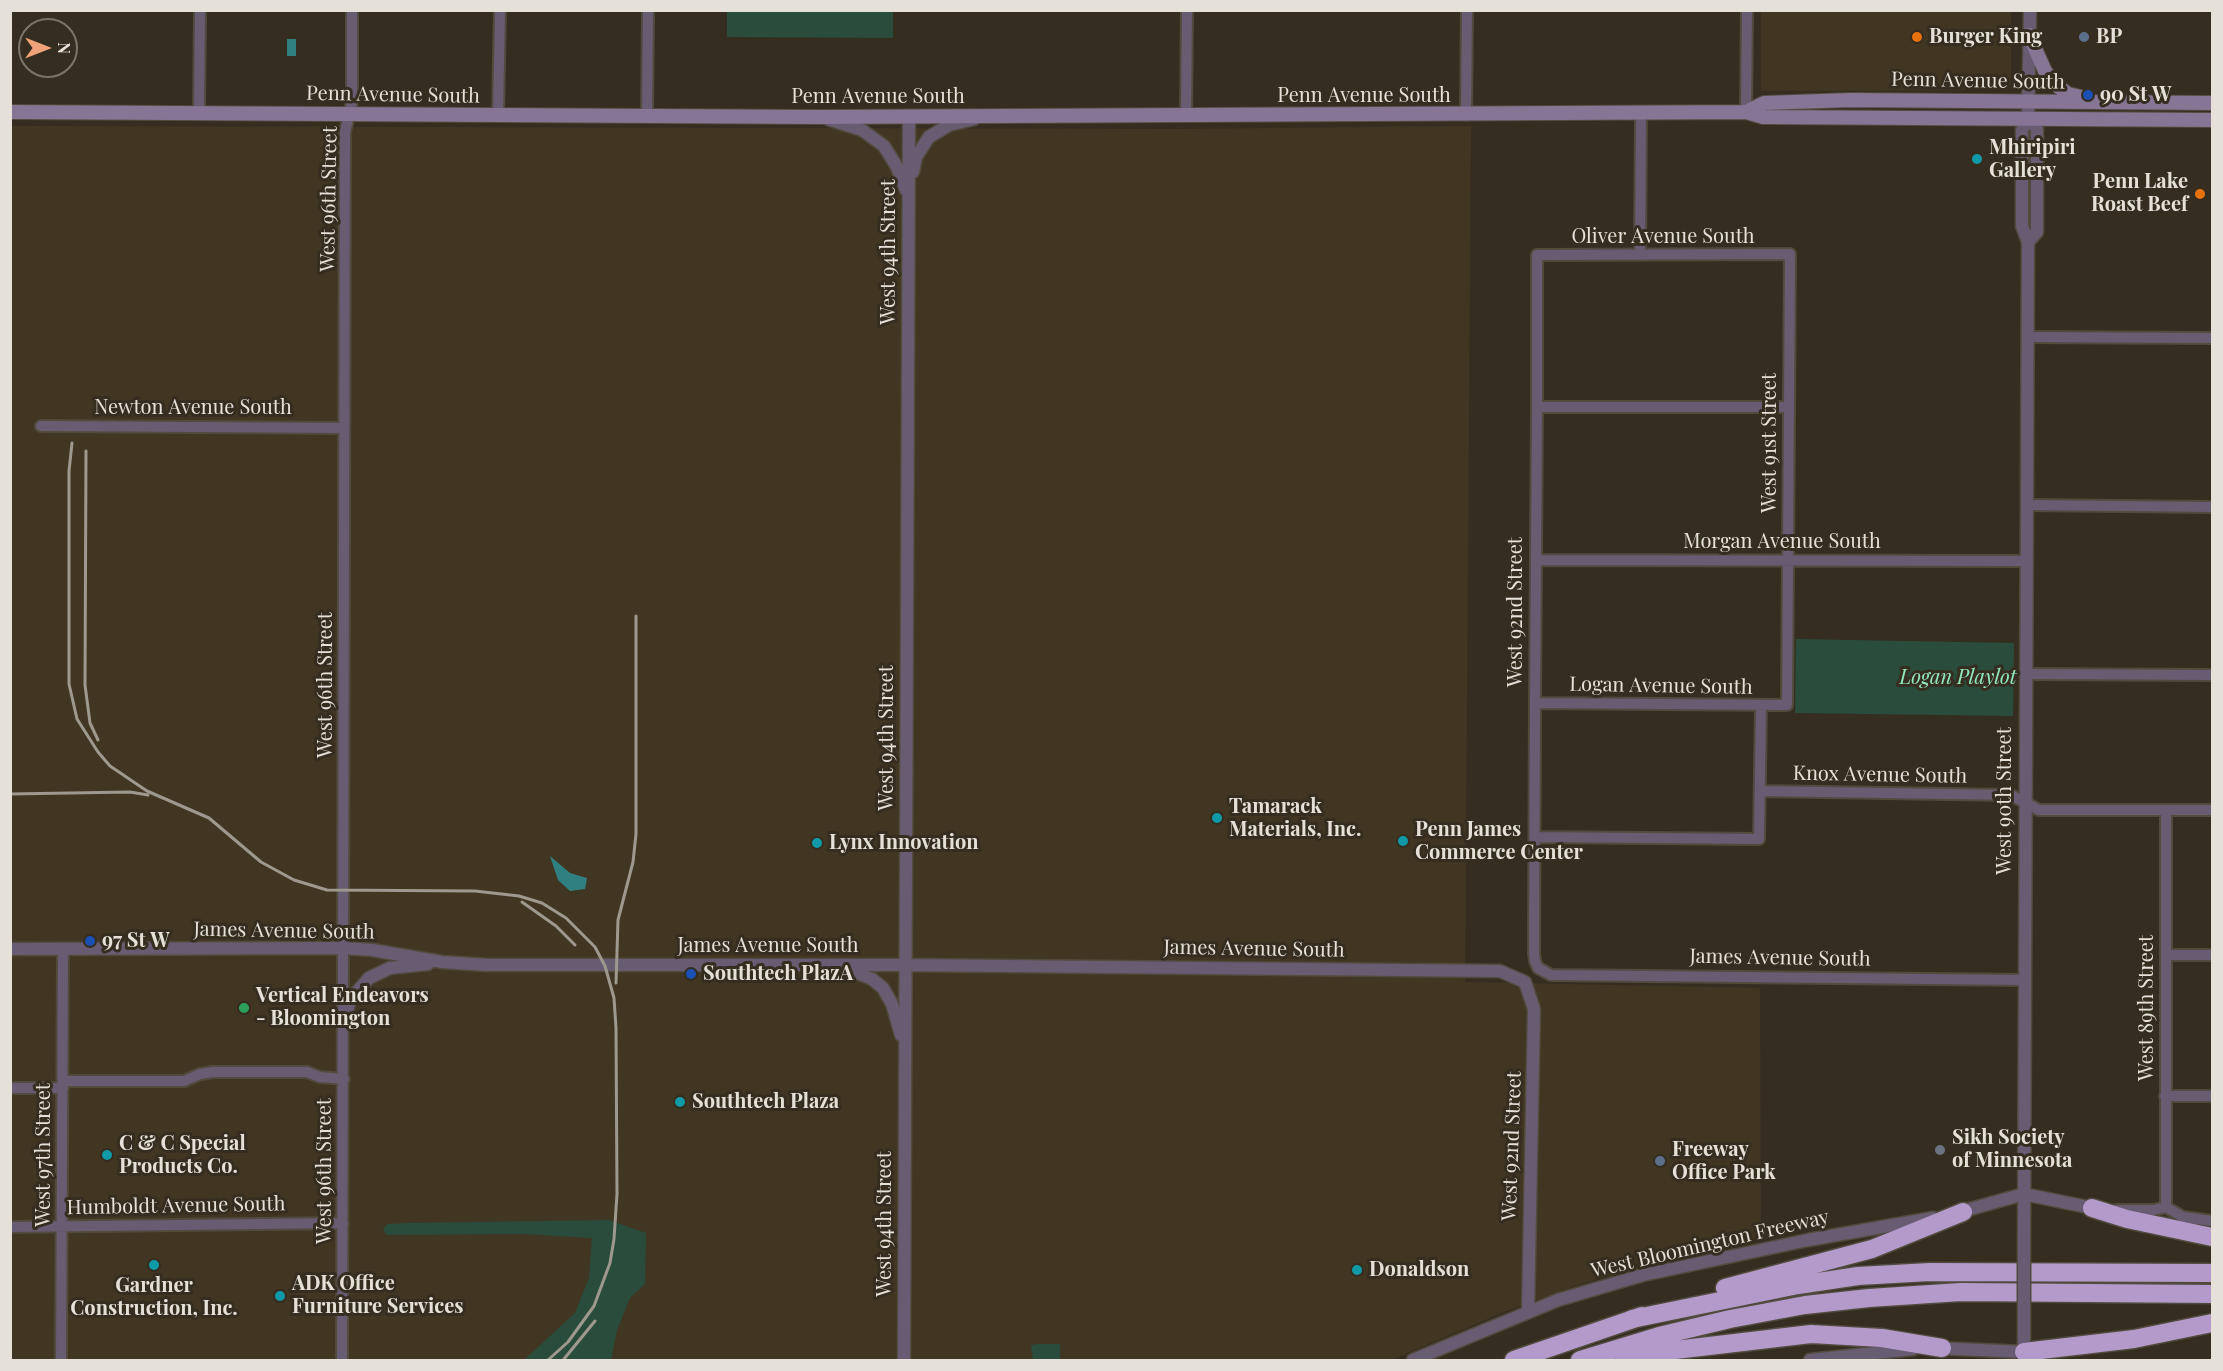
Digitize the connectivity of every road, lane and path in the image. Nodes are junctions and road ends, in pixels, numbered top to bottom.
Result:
1 (200, 10) edge
2 (352, 10) edge
3 (500, 10) edge
4 (648, 10) edge
5 (1187, 10) edge
6 (1467, 10) edge
7 (1747, 10) edge
8 (2030, 10) edge
9 (2029, 34) junction
10 (2028, 100) junction
11 (2100, 102) junction
12 (2212, 102) edge
13 (10, 112) edge
14 (199, 112) junction
15 (1746, 112) junction
16 (349, 114) junction
17 (1641, 114) junction
18 (1466, 115) junction
19 (498, 116) junction
20 (647, 116) junction
21 (909, 116) junction
22 (1186, 116) junction
23 (818, 117) junction
24 (983, 117) junction
25 (2028, 117) junction
26 (2212, 120) edge
27 (908, 197) junction
28 (1790, 254) joint
29 (1537, 255) joint
30 (1640, 255) junction
31 (2028, 337) junction
32 (2212, 338) edge
33 (1537, 407) junction
34 (1789, 407) junction
35 (41, 426) dead end
36 (344, 428) junction
37 (2027, 505) junction
38 (2212, 507) edge
39 (1536, 560) junction
40 (1788, 560) junction
41 (2027, 561) junction
42 (2026, 674) junction
43 (2212, 675) edge
44 (1535, 703) junction
45 (1761, 705) junction
46 (1787, 705) joint
47 (1760, 791) junction
48 (2025, 803) junction
49 (2166, 810) junction
50 (2212, 810) edge
51 (1535, 837) junction
52 (344, 948) junction
53 (10, 949) edge
54 (63, 949) junction
55 (2166, 955) junction
56 (2212, 955) edge
57 (441, 962) junction
58 (840, 965) junction
59 (906, 965) junction
60 (1538, 968) joint
61 (2023, 980) junction
62 (1525, 982) joint
63 (344, 1021) junction
64 (905, 1047) junction
65 (344, 1079) junction
66 (63, 1084) junction
67 (10, 1088) edge
68 (2165, 1096) junction
69 (2212, 1096) edge
70 (2024, 1194) junction
71 (2166, 1207) junction
72 (2092, 1208) junction
73 (1963, 1212) junction
74 (2212, 1221) edge
75 (343, 1223) junction
76 (10, 1227) edge
77 (62, 1227) junction
78 (2212, 1237) edge
79 (2212, 1274) edge
80 (2212, 1294) edge
81 (1528, 1312) junction
82 (1632, 1319) junction
83 (2212, 1323) edge
84 (1942, 1348) junction
85 (2024, 1356) edge
86 (61, 1360) edge
87 (342, 1360) edge
88 (904, 1360) edge
89 (1413, 1360) edge
90 (1514, 1360) edge
91 (1580, 1360) edge
92 (1595, 1360) edge
93 (1810, 1360) edge

1 - 14 street
2 - 16 street, West 96th Street
3 - 19 street
4 - 20 street
5 - 22 street
6 - 18 street
7 - 15 street
8 - 9 street, West 90th Street
9 - 10 street, West 90th Street
9 - 11 main road
10 - 11 main road, Penn Avenue South
10 - 15 main road, Penn Avenue South
10 - 25 street, West 90th Street
11 - 12 main road, Penn Avenue South
13 - 14 main road, Penn Avenue South
14 - 16 main road, Penn Avenue South
15 - 17 main road, Penn Avenue South
15 - 25 main road, Penn Avenue South
16 - 19 main road, Penn Avenue South
16 - 36 street, West 96th Street
17 - 18 main road, Penn Avenue South
17 - 30 street
18 - 22 main road, Penn Avenue South
19 - 20 main road, Penn Avenue South
20 - 23 main road, Penn Avenue South
21 - 23 main road, Penn Avenue South
21 - 24 main road, Penn Avenue South
21 - 27 street, West 94th Street
22 - 24 main road, Penn Avenue South
23 - 27 street
24 - 27 street
25 - 26 main road, Penn Avenue South
25 - 31 street, West 90th Street
27 - 59 street, West 94th Street
28 - 30 street, Oliver Avenue South
28 - 34 street, West 91st Street
29 - 30 street, Oliver Avenue South
29 - 33 street, West 92nd Street
31 - 32 street
31 - 37 street, West 90th Street
33 - 34 street
33 - 39 street, West 92nd Street
34 - 40 street, West 91st Street
35 - 36 street, Newton Avenue South
36 - 52 street, West 96th Street
37 - 38 street
37 - 41 street, West 90th Street
39 - 40 street, Morgan Avenue South
39 - 44 street, West 92nd Street
40 - 41 street, Morgan Avenue South
40 - 46 street, West 91st Street
41 - 42 street, West 90th Street
42 - 43 street
42 - 48 street, West 90th Street
44 - 45 street, Logan Avenue South
44 - 51 street, West 92nd Street
45 - 46 street, Logan Avenue South
45 - 47 street
47 - 48 street, Knox Avenue South
47 - 51 street
48 - 49 street, Knox Avenue South
48 - 61 street, West 90th Street
49 - 50 street, Knox Avenue South
49 - 55 street, West 89th Street
51 - 60 street, West 92nd Street
52 - 54 street, James Avenue South
52 - 57 street, James Avenue South
52 - 63 street, West 96th Street
53 - 54 street, James Avenue South
54 - 66 street, West 97th Street
55 - 56 street
55 - 68 street, West 89th Street
57 - 58 street, James Avenue South
57 - 63 street
58 - 59 street, James Avenue South
58 - 64 street
59 - 62 street, James Avenue South
59 - 64 street, West 94th Street
60 - 61 street, James Avenue South
61 - 70 street, West 90th Street
62 - 81 street, West 92nd Street
63 - 65 street, West 96th Street
64 - 88 street, West 94th Street
65 - 66 street
65 - 75 street, West 96th Street
66 - 67 street
66 - 77 street, West 97th Street
68 - 69 street
68 - 71 street, West 89th Street
70 - 72 street
70 - 73 street, West Bloomington Freeway
70 - 85 street, West 90th Street, bridge
71 - 72 street
71 - 74 street
72 - 78 highway
73 - 81 street, West Bloomington Freeway
73 - 82 highway
75 - 77 street, Humboldt Avenue South
75 - 87 street, West 96th Street
76 - 77 street, Humboldt Avenue South
77 - 86 street, West 97th Street
79 - 82 highway
80 - 91 highway
81 - 89 street, West Bloomington Freeway
82 - 90 highway
83 - 85 highway
84 - 85 street
84 - 92 highway
84 - 93 street

